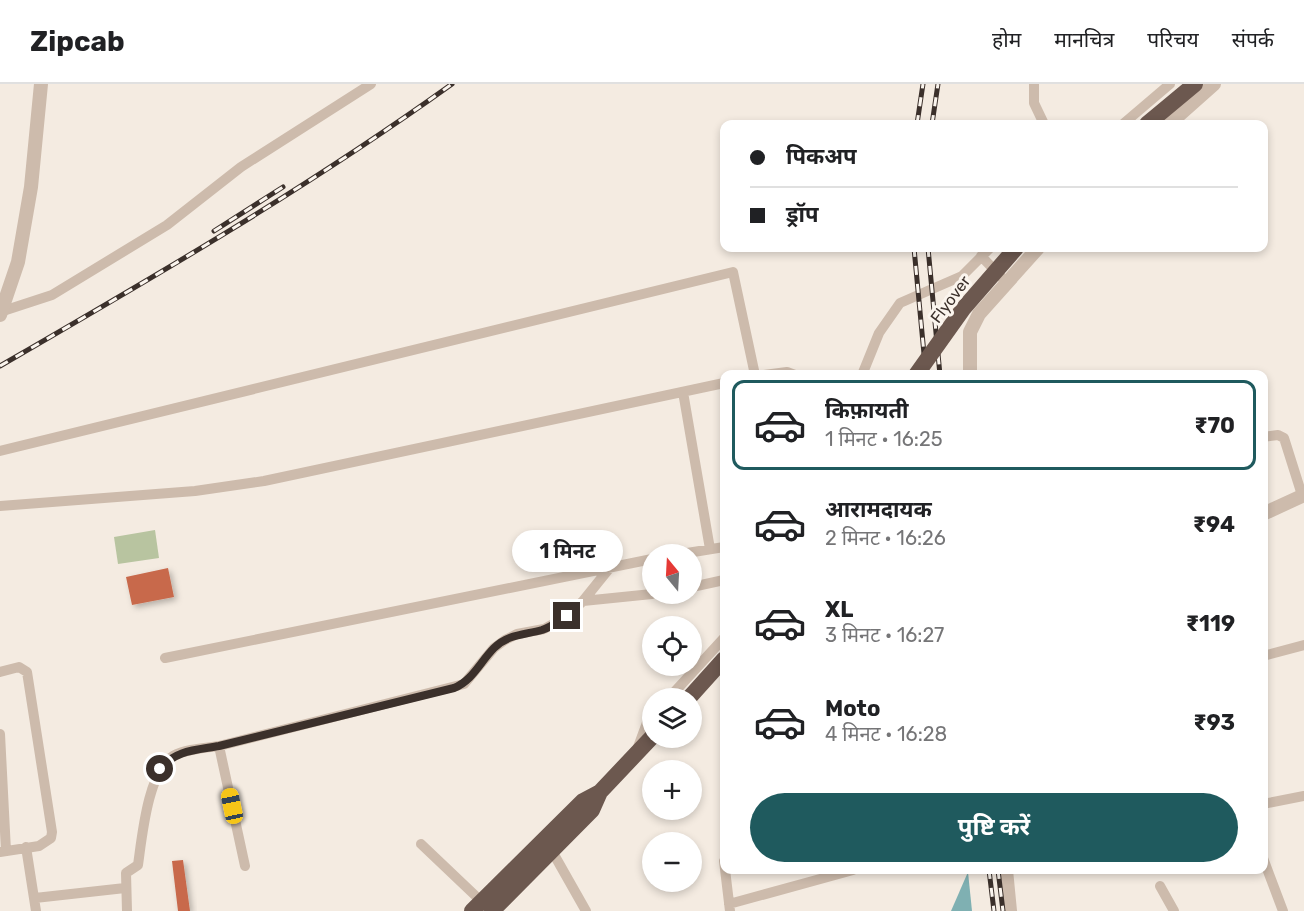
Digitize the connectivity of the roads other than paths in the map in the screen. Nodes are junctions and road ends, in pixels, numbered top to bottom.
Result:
1 (41, 84) edge
2 (371, 84) edge
3 (1035, 84) edge
4 (1170, 84) edge
5 (1195, 84) edge
6 (1214, 84) edge
7 (1042, 120) edge
8 (1128, 120) edge
9 (1152, 120) edge
10 (1174, 120) edge
11 (986, 252) edge
12 (1013, 252) edge
13 (1034, 252) edge
14 (981, 256) junction
15 (1006, 282) junction
16 (1, 313) edge
17 (754, 370) edge
18 (864, 370) edge
19 (920, 370) edge
20 (970, 370) edge
21 (720, 384) edge
22 (683, 392) junction
23 (1268, 436) edge
24 (0, 451) edge
25 (1303, 495) edge
26 (0, 506) edge
27 (1268, 512) edge
28 (720, 548) edge
29 (710, 549) junction
30 (702, 550) edge
31 (642, 560) edge
32 (612, 565) junction
33 (720, 581) edge
34 (702, 585) edge
35 (642, 595) edge
36 (583, 601) junction
37 (720, 642) edge
38 (1304, 645) edge
39 (1268, 655) edge
40 (165, 658) dead end
41 (720, 663) edge
42 (0, 672) edge
43 (678, 688) edge
44 (698, 688) edge
45 (0, 734) edge
46 (642, 736) edge
47 (219, 746) junction
48 (642, 748) edge
49 (635, 755) junction
50 (600, 792) junction
51 (1304, 796) edge
52 (1268, 803) edge
53 (421, 844) dead end
54 (27, 847) junction
55 (552, 851) junction
56 (3, 852) edge
57 (245, 866) dead end
58 (1268, 871) edge
59 (725, 874) edge
60 (838, 874) edge
61 (1006, 874) edge
62 (1160, 886) dead end
63 (125, 888) junction
64 (35, 898) junction
65 (729, 907) edge
66 (482, 908) edge
67 (36, 911) edge
68 (127, 911) edge
69 (586, 911) edge
70 (1010, 911) edge
71 (1174, 911) edge
72 (1283, 911) edge

1 - 16 street
2 - 16 street
3 - 7 street
4 - 8 street
5 - 9 highway
6 - 10 street
11 - 14 street
12 - 19 highway, Flyover, bridge
13 - 15 street
14 - 15 street
14 - 18 street
15 - 20 street
17 - 24 street
21 - 22 street
22 - 26 street
22 - 29 street
23 - 25 street
25 - 27 street
28 - 29 street
29 - 30 street
31 - 32 street
32 - 36 street
32 - 40 street
33 - 34 street
35 - 36 street
36 - 47 street
37 - 43 street
38 - 39 street
41 - 44 highway
42 - 54 street
45 - 56 street
46 - 49 street
47 - 57 street
47 - 63 street
48 - 49 highway
49 - 50 highway
50 - 55 highway
50 - 66 highway
51 - 52 street
53 - 66 street
54 - 56 street
54 - 64 street
55 - 66 highway
55 - 69 street
58 - 72 street
59 - 65 street
60 - 65 street
61 - 70 street
62 - 71 street
63 - 64 street
63 - 68 street
64 - 67 street

